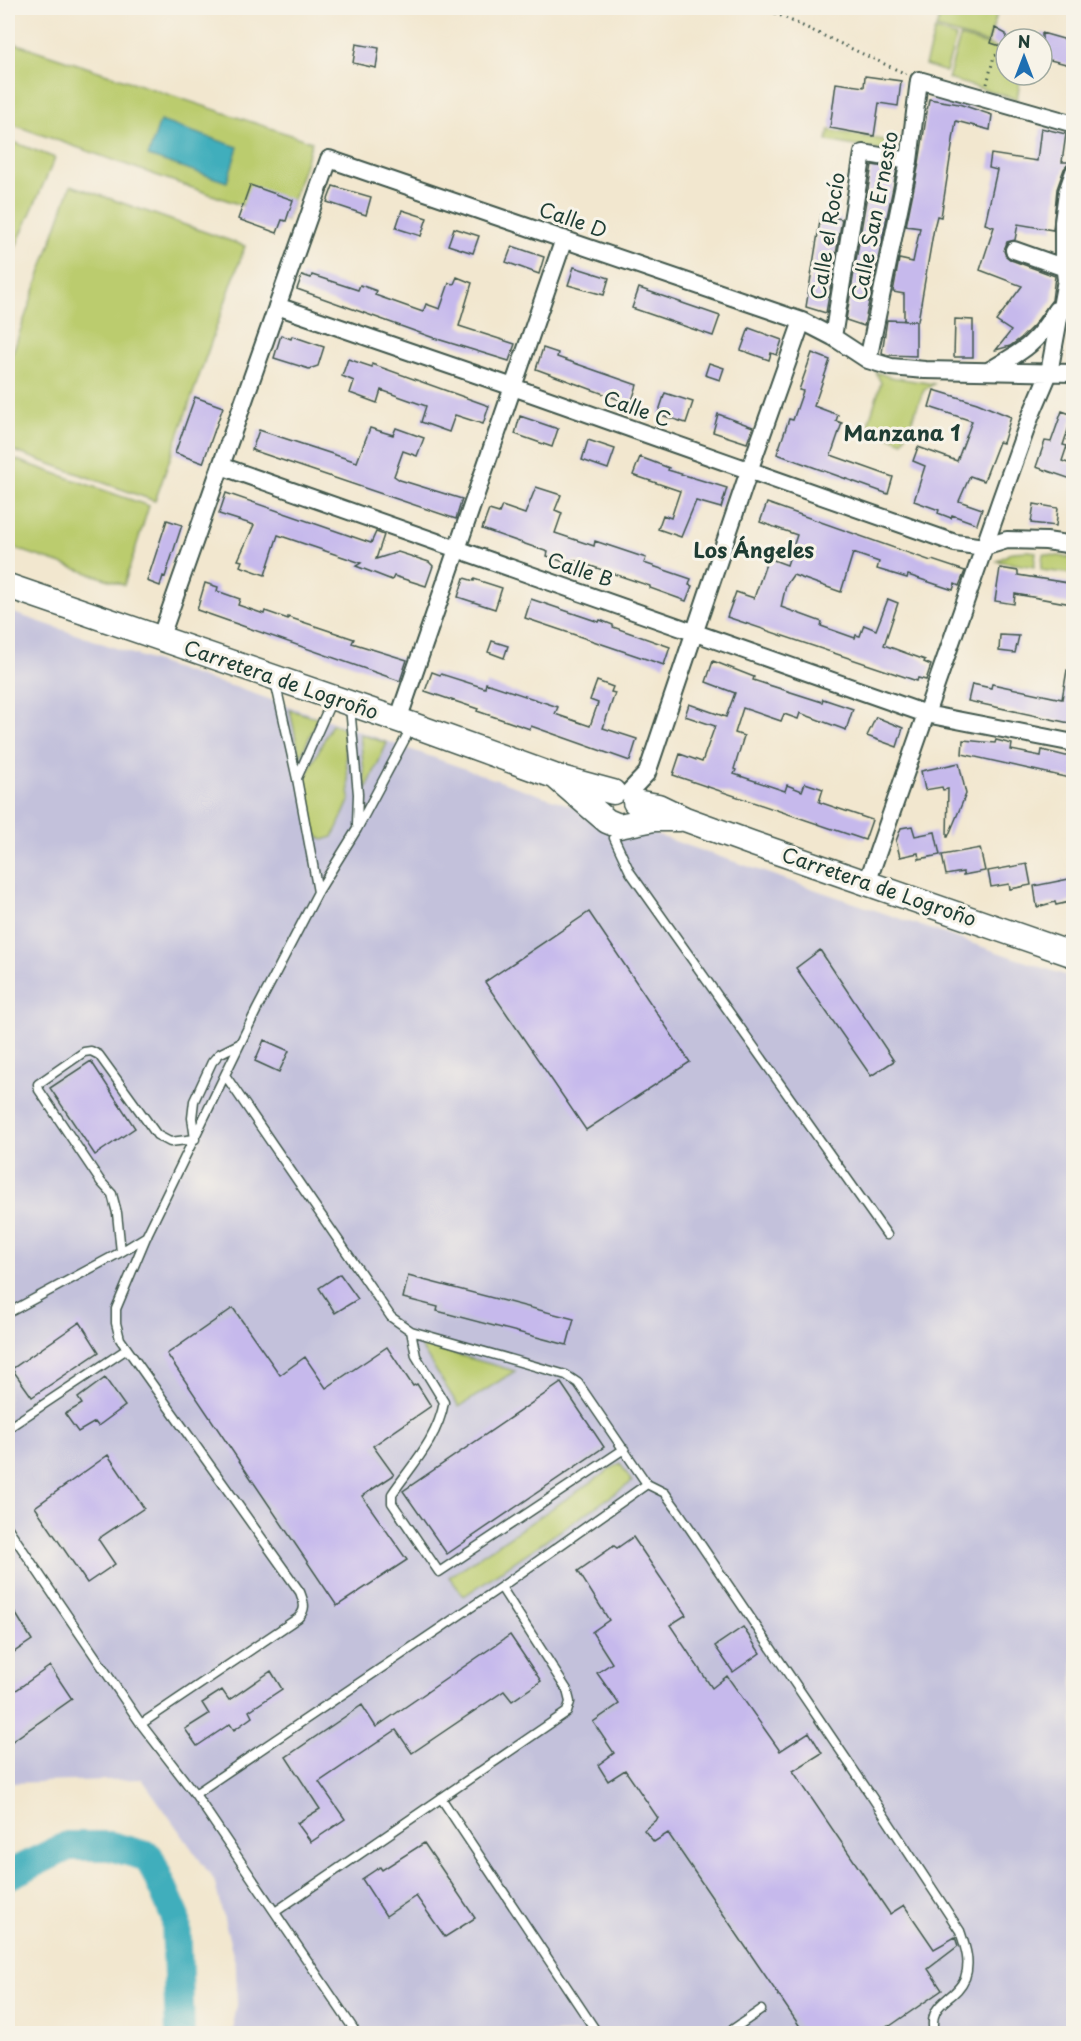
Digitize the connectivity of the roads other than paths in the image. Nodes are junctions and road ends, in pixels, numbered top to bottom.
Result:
1 (1074, 124) edge
2 (909, 160) junction
3 (1074, 172) edge
4 (564, 239) junction
5 (1014, 250) dead end
6 (1068, 274) edge
7 (1061, 302) junction
8 (277, 306) junction
9 (802, 321) junction
10 (834, 337) junction
11 (868, 360) junction
12 (988, 371) junction
13 (1074, 372) edge
14 (1049, 373) junction
15 (513, 387) junction
16 (221, 466) junction
17 (749, 471) junction
18 (1074, 545) edge
19 (984, 547) junction
20 (457, 549) junction
21 (8, 586) edge
22 (694, 633) junction
23 (160, 639) junction
24 (274, 678) junction
25 (341, 700) junction
26 (926, 714) junction
27 (405, 722) junction
28 (1074, 742) edge
29 (554, 776) junction
30 (297, 779) junction
31 (625, 796) junction
32 (686, 819) junction
33 (616, 823) junction
34 (357, 829) junction
35 (870, 874) junction
36 (318, 892) junction
37 (1074, 955) edge
38 (239, 1044) junction
39 (225, 1075) junction
40 (195, 1139) junction
41 (147, 1235) junction
42 (887, 1235) dead end
43 (121, 1252) junction
44 (8, 1313) edge
45 (411, 1331) junction
46 (127, 1349) junction
47 (8, 1428) edge
48 (624, 1449) junction
49 (647, 1484) junction
50 (8, 1528) edge
51 (501, 1587) junction
52 (141, 1724) junction
53 (195, 1794) junction
54 (441, 1798) junction
55 (275, 1912) junction
56 (761, 2010) dead end
57 (357, 2034) edge
58 (598, 2034) edge
59 (726, 2034) edge
60 (934, 2034) edge

1 - 2 street, Calle San Ernesto
2 - 10 street, Calle el Rocío
2 - 11 street, Calle San Ernesto
3 - 6 street
4 - 8 street, Calle D
4 - 9 street, Calle D
4 - 15 street
5 - 6 street
6 - 7 street
7 - 12 street
7 - 14 street
8 - 15 street, Calle C
8 - 16 street
9 - 10 street, Calle D
9 - 17 street
10 - 11 street, Calle D
11 - 12 street
12 - 14 street
13 - 14 street
14 - 19 street
15 - 17 street, Calle C
15 - 20 street
16 - 20 street, Calle B
16 - 23 street
17 - 19 street, Calle C
17 - 22 street
18 - 19 street
19 - 26 street
20 - 22 street, Calle B
20 - 27 street
21 - 23 main road, Carretera de Logroño
22 - 26 street, Calle B
22 - 31 street
23 - 24 main road, Carretera de Logroño
24 - 25 main road, Carretera de Logroño
24 - 30 lane
25 - 27 main road, Carretera de Logroño
25 - 30 lane
25 - 34 lane
26 - 28 street, Calle B
26 - 35 street
27 - 29 main road, Carretera de Logroño
27 - 34 lane
29 - 31 main road, Carretera de Logroño
29 - 33 main road, Carretera de Logroño
30 - 36 lane
31 - 32 main road, Carretera de Logroño
31 - 33 main road
31 - 33 main road
32 - 33 main road, Carretera de Logroño
32 - 35 main road, Carretera de Logroño
33 - 42 lane
34 - 36 lane
35 - 37 main road, Carretera de Logroño
36 - 38 lane
38 - 39 lane
38 - 40 lane
39 - 40 lane
39 - 45 lane
40 - 41 lane
40 - 43 lane
41 - 43 lane
41 - 46 lane
43 - 44 lane
45 - 48 lane
45 - 48 lane
46 - 47 lane
46 - 52 lane
48 - 49 lane
49 - 51 lane
49 - 60 lane
50 - 52 lane
51 - 53 lane
51 - 54 lane
52 - 53 lane
53 - 55 lane
54 - 55 lane
54 - 58 lane
55 - 57 lane
56 - 59 lane

